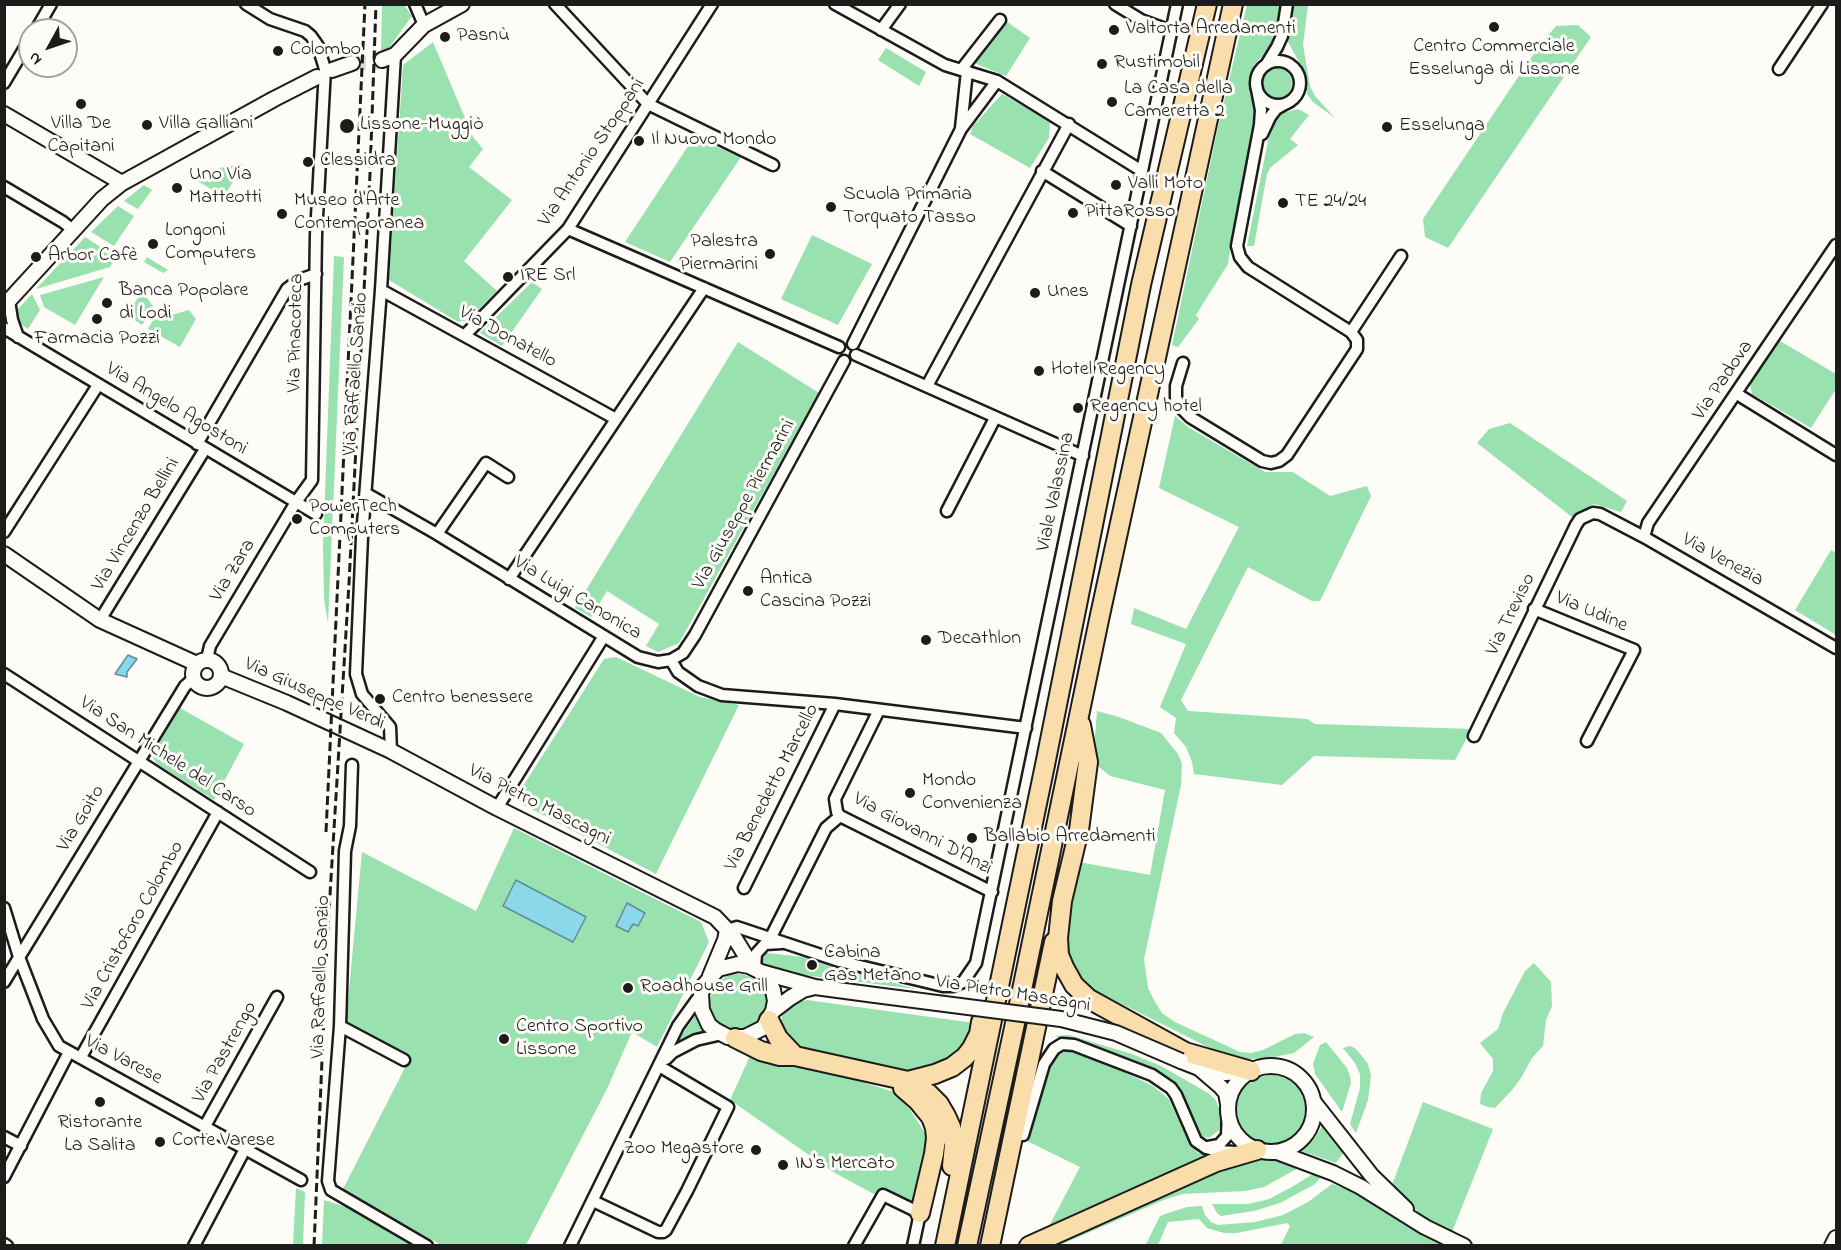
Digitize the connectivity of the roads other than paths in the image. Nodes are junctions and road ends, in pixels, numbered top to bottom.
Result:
1 (51, 4) edge
2 (246, 4) edge
3 (415, 4) edge
4 (462, 4) edge
5 (555, 4) edge
6 (712, 4) edge
7 (835, 4) edge
8 (900, 4) edge
9 (1115, 4) edge
10 (1177, 4) edge
11 (1207, 4) edge
12 (1235, 4) edge
13 (1287, 4) edge
14 (1822, 4) edge
15 (43, 18) edge
16 (1000, 20) dead end
17 (424, 25) junction
18 (880, 30) junction
19 (1171, 31) junction
20 (1282, 36) junction
21 (389, 57) joint
22 (18, 59) edge
23 (352, 63) tunnel mouth
24 (1266, 65) junction
25 (1779, 69) dead end
26 (1296, 70) junction
27 (964, 71) junction
28 (324, 72) junction
29 (997, 81) junction
30 (4, 83) edge
31 (1256, 84) junction
32 (1285, 103) junction
33 (648, 104) junction
34 (4, 114) edge
35 (1069, 124) junction
36 (961, 129) junction
37 (1258, 145) junction
38 (773, 165) dead end
39 (1042, 171) junction
40 (1142, 171) junction
41 (122, 183) junction
42 (4, 187) edge
43 (1131, 226) junction
44 (568, 229) junction
45 (74, 231) junction
46 (1836, 245) edge
47 (1401, 256) dead end
48 (316, 274) junction
49 (704, 288) junction
50 (381, 290) junction
51 (7, 304) edge
52 (4, 328) edge
53 (1351, 332) junction
54 (465, 335) junction
55 (19, 338) junction
56 (839, 347) junction
57 (854, 350) junction
58 (843, 361) junction
59 (1183, 363) dead end
60 (98, 385) junction
61 (927, 386) junction
62 (1737, 394) junction
63 (995, 418) junction
64 (616, 419) junction
65 (201, 446) junction
66 (1836, 455) edge
67 (1083, 456) junction
68 (508, 477) dead end
69 (367, 494) junction
70 (296, 502) junction
71 (947, 511) dead end
72 (316, 514) dead end
73 (1587, 515) joint
74 (4, 532) edge
75 (437, 534) junction
76 (1644, 537) junction
77 (4, 554) edge
78 (509, 579) junction
79 (1534, 609) junction
80 (100, 620) junction
81 (604, 636) junction
82 (1836, 648) edge
83 (671, 660) junction
84 (199, 667) junction
85 (4, 674) edge
86 (221, 676) junction
87 (835, 704) junction
88 (879, 710) junction
89 (1079, 717) junction
90 (1026, 728) junction
91 (1474, 736) dead end
92 (1587, 741) dead end
93 (391, 751) junction
94 (138, 762) junction
95 (352, 765) dead end
96 (1045, 765) junction
97 (497, 808) junction
98 (218, 812) junction
99 (840, 816) junction
100 (310, 872) dead end
101 (744, 888) dead end
102 (992, 892) junction
103 (1062, 901) junction
104 (4, 908) edge
105 (726, 930) junction
106 (771, 938) junction
107 (785, 943) junction
108 (20, 957) junction
109 (755, 969) junction
110 (710, 976) junction
111 (4, 982) edge
112 (963, 982) joint
113 (815, 987) junction
114 (701, 994) junction
115 (277, 997) dead end
116 (771, 1016) junction
117 (340, 1026) junction
118 (728, 1036) junction
119 (69, 1052) junction
120 (795, 1056) junction
121 (81, 1057) junction
122 (404, 1060) dead end
123 (659, 1066) junction
124 (1198, 1068) junction
125 (1251, 1071) junction
126 (899, 1079) junction
127 (1313, 1101) junction
128 (1228, 1108) junction
129 (205, 1126) junction
130 (1023, 1135) dead end
131 (4, 1137) edge
132 (21, 1146) junction
133 (1206, 1148) junction
134 (245, 1149) junction
135 (1257, 1150) junction
136 (1277, 1152) junction
137 (4, 1177) edge
138 (301, 1180) dead end
139 (593, 1201) junction
140 (920, 1213) junction
141 (1425, 1227) junction
142 (1836, 1238) edge
143 (194, 1245) edge
144 (427, 1245) edge
145 (570, 1245) edge
146 (854, 1245) edge
147 (913, 1245) edge
148 (944, 1245) edge
149 (967, 1245) edge
150 (990, 1245) edge
151 (1029, 1245) edge
152 (1464, 1245) edge
153 (1832, 1245) edge

1 - 15 street
2 - 28 street
3 - 17 street
4 - 17 street
5 - 33 street
6 - 33 street, Via Antonio Stoppani
7 - 18 street
8 - 18 street
9 - 19 street
10 - 19 street, Viale Valassina
11 - 96 highway
12 - 89 highway
13 - 20 street
14 - 25 street
16 - 27 street
17 - 21 street
18 - 27 street
19 - 40 street, Viale Valassina
20 - 24 street
20 - 26 street
21 - 50 street, Via Raffaello Sanzio
22 - 30 street
23 - 28 street
24 - 26 street
24 - 31 street
26 - 32 street
27 - 29 street
27 - 36 street
28 - 41 street
28 - 48 street, Via Pinacoteca
29 - 35 street
29 - 36 street
31 - 32 street
31 - 37 street
32 - 37 street
33 - 38 street
33 - 44 street, Via Antonio Stoppani
34 - 41 street
35 - 39 street
35 - 40 street
36 - 57 street
37 - 53 street
39 - 43 street
39 - 61 street
40 - 43 street, Viale Valassina
41 - 45 street
42 - 45 street
43 - 67 street, Viale Valassina
44 - 49 street
44 - 54 street, Via Antonio Stoppani
45 - 51 street
46 - 62 street, Via Padova
47 - 53 street
48 - 65 street, Via Vincenzo Bellini
48 - 70 street, Via Pinacoteca
49 - 56 street
49 - 64 street
50 - 54 street, Via Donatello
50 - 69 street, Via Raffaello Sanzio
51 - 55 street
52 - 55 street, Via Angelo Agostoni
53 - 59 street
54 - 64 street, Via Donatello
55 - 60 street, Via Angelo Agostoni
56 - 57 street
56 - 58 street
57 - 58 street
57 - 61 street
58 - 83 street, Via Giuseppe Piermarini
60 - 65 street, Via Angelo Agostoni
60 - 74 street
61 - 63 street
62 - 66 street
62 - 76 street, Via Padova
63 - 67 street
63 - 71 street
64 - 78 street
65 - 70 street, Via Angelo Agostoni
65 - 80 street, Via Vincenzo Bellini
67 - 90 street, Viale Valassina
68 - 75 street
69 - 75 street, Via Luigi Canonica
69 - 93 street, Via Raffaello Sanzio
70 - 72 street, Via Angelo Agostoni
70 - 84 street, Via Zara
73 - 76 street, Via Venezia
73 - 79 street, Via Treviso
75 - 78 street, Via Luigi Canonica
76 - 82 street, Via Venezia
77 - 80 street, Via Giuseppe Verdi
78 - 81 street, Via Luigi Canonica
79 - 91 street, Via Treviso
79 - 92 street, Via Udine
80 - 84 street, Via Giuseppe Verdi
81 - 83 street, Via Luigi Canonica
81 - 97 street
83 - 87 street
84 - 86 street, Via Giuseppe Verdi
84 - 86 street, Via Giuseppe Verdi
84 - 94 street, Via Goito
85 - 94 street, Via San Michele del Carso
86 - 93 street, Via Giuseppe Verdi
87 - 88 street
87 - 101 street, Via Benedetto Marcello
88 - 90 street
88 - 99 street, Via Giovanni D'Anzi
89 - 103 highway
89 - 149 highway
90 - 102 street, Viale Valassina
93 - 97 street, Via Pietro Mascagni
94 - 98 street, Via San Michele del Carso
94 - 108 street, Via Goito
95 - 117 street, Via Raffaello Sanzio
96 - 126 highway
96 - 148 highway
97 - 105 street, Via Pietro Mascagni
98 - 100 street, Via San Michele del Carso
98 - 121 street, Via Cristoforo Colombo
99 - 102 street, Via Giovanni D'Anzi
99 - 106 street, Via Giovanni D'Anzi
102 - 112 street, Viale Valassina
103 - 125 highway
103 - 150 highway
104 - 108 street, Via Varese
105 - 106 street, Via Pietro Mascagni
105 - 109 street, Via Pietro Mascagni
105 - 110 street
106 - 107 street, Via Pietro Mascagni
107 - 109 street
107 - 112 street, Via Pietro Mascagni
108 - 111 street, Via Goito
108 - 119 street, Via Varese
109 - 110 street, Via Pietro Mascagni
109 - 113 street, Via Pietro Mascagni
109 - 116 street, Via Pietro Mascagni
110 - 114 street
113 - 116 street
113 - 124 street, Via Pietro Mascagni, bridge
114 - 118 street
114 - 123 street
115 - 129 street, Via Pastrengo
116 - 118 street
116 - 120 highway
117 - 122 street
117 - 144 street, Via Raffaello Sanzio
118 - 120 highway
118 - 123 street
119 - 121 street, Via Varese
119 - 132 street
120 - 126 highway
121 - 129 street, Via Varese
123 - 139 street
123 - 139 street
124 - 125 street, Via Pietro Mascagni
124 - 128 street, Via Pietro Mascagni
125 - 127 street
125 - 128 street
126 - 140 highway
126 - 148 highway
127 - 136 street
127 - 141 street
128 - 133 street
128 - 135 street
129 - 134 street, Via Varese
130 - 133 street
131 - 132 street
132 - 137 street
133 - 135 street
134 - 138 street, Via Varese
134 - 143 street
135 - 136 street
135 - 151 highway
136 - 141 street
139 - 145 street
140 - 146 street
140 - 147 street
141 - 152 street
142 - 153 street

